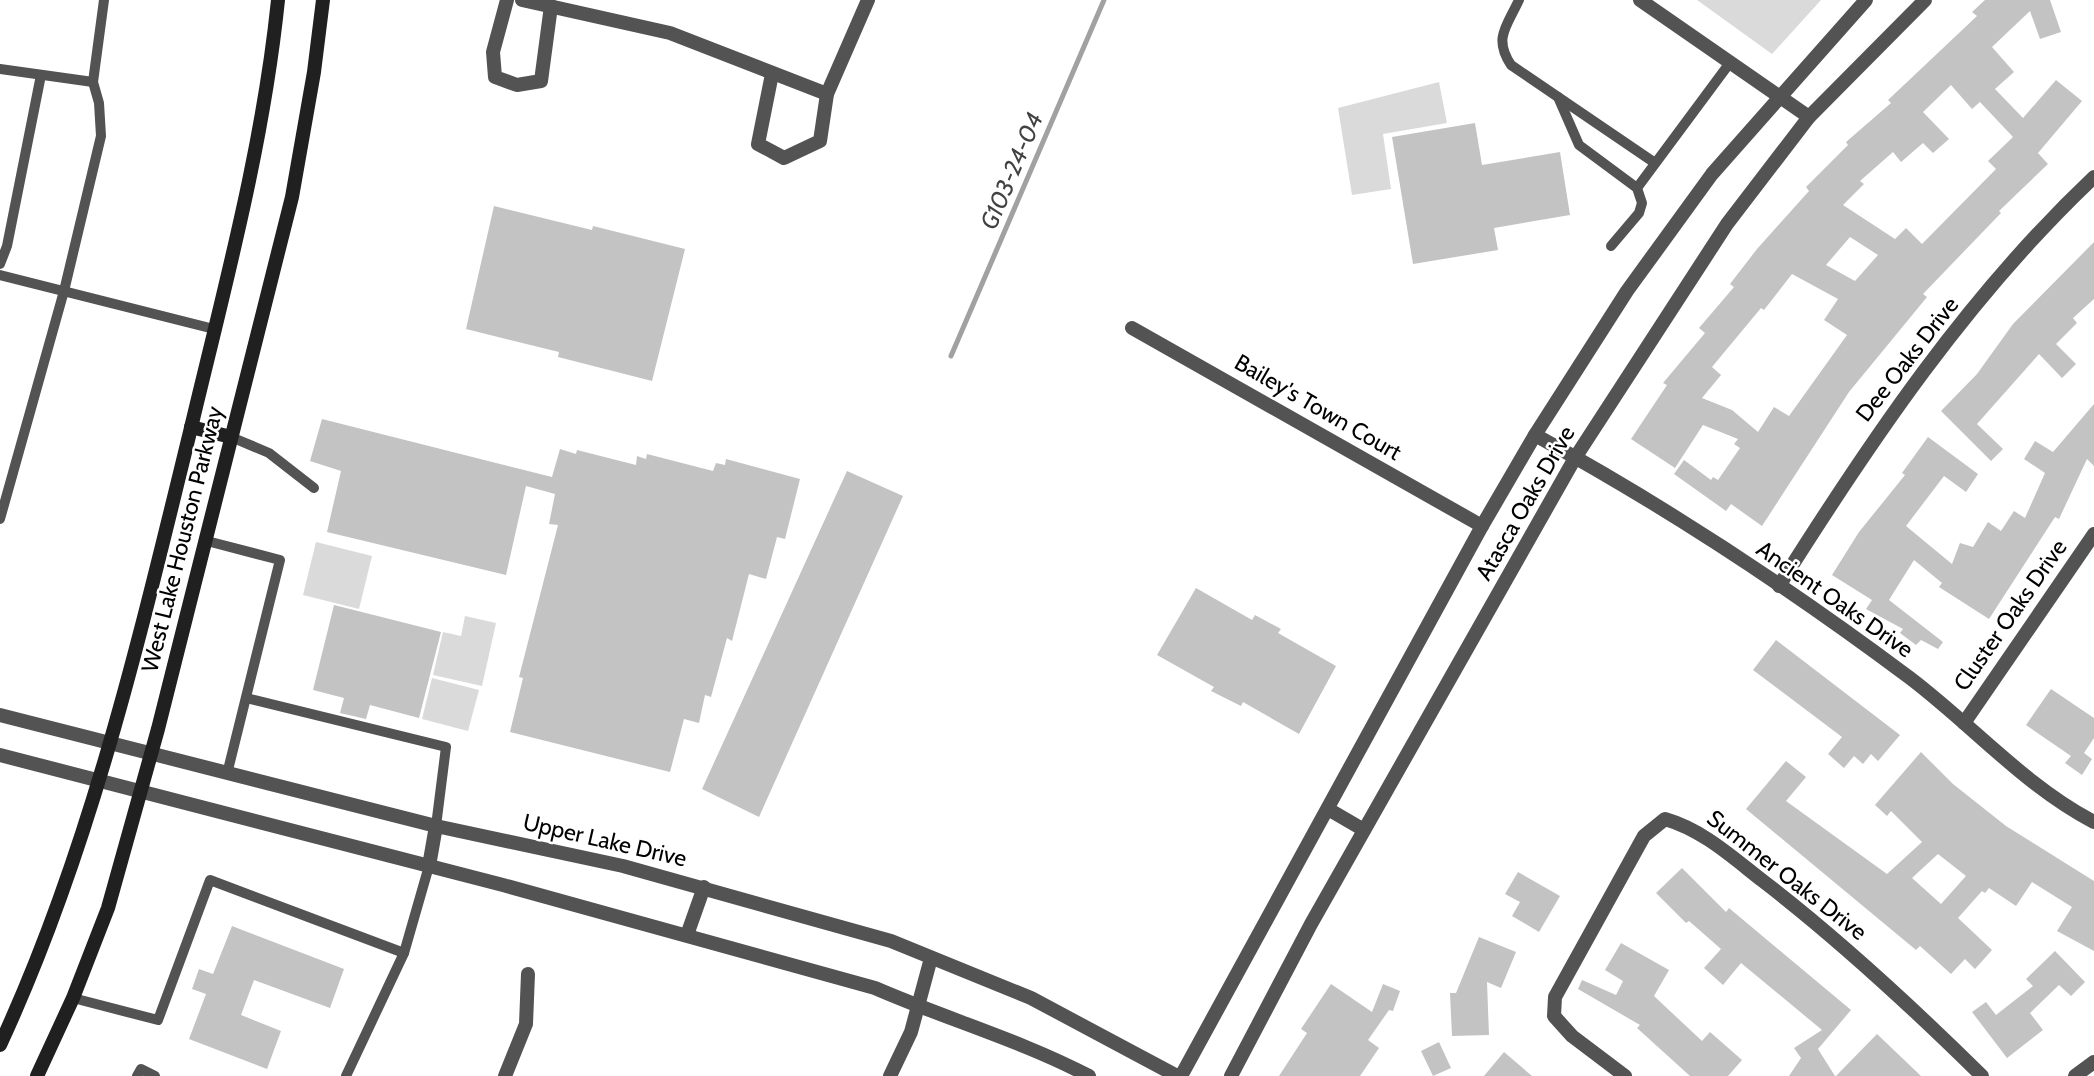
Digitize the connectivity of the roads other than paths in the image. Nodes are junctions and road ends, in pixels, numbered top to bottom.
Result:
1 (104, 0) edge
2 (278, 0) edge
3 (323, 0) edge
4 (507, 0) edge
5 (522, 0) edge
6 (868, 0) edge
7 (1519, 0) edge
8 (1640, 0) edge
9 (1866, 0) edge
10 (1925, 0) edge
11 (551, 6) junction
12 (1729, 64) junction
13 (0, 69) edge
14 (772, 74) junction
15 (41, 75) junction
16 (93, 82) junction
17 (827, 94) junction
18 (1558, 97) junction
19 (1778, 98) junction
20 (1809, 117) junction
21 (1655, 163) junction
22 (2094, 177) edge
23 (1637, 188) junction
24 (1611, 246) dead end
25 (0, 264) edge
26 (0, 275) edge
27 (64, 291) junction
28 (1132, 328) dead end
29 (214, 330) junction
30 (191, 427) junction
31 (1535, 435) junction
32 (231, 437) junction
33 (1575, 458) junction
34 (314, 488) dead end
35 (0, 519) edge
36 (1482, 526) junction
37 (2094, 534) edge
38 (207, 541) junction
39 (1779, 586) junction
40 (246, 698) junction
41 (0, 715) edge
42 (1964, 723) junction
43 (110, 743) junction
44 (150, 754) junction
45 (0, 755) edge
46 (227, 774) junction
47 (98, 781) junction
48 (139, 791) junction
49 (1328, 809) junction
50 (2094, 822) edge
51 (436, 826) junction
52 (1364, 830) junction
53 (429, 866) junction
54 (704, 887) junction
55 (687, 935) junction
56 (404, 953) junction
57 (931, 958) junction
58 (528, 974) dead end
59 (73, 998) junction
60 (917, 1006) junction
61 (0, 1045) edge
62 (2094, 1062) edge
63 (37, 1076) edge
64 (137, 1076) edge
65 (155, 1076) edge
66 (346, 1076) edge
67 (505, 1076) edge
68 (890, 1076) edge
69 (1089, 1076) edge
70 (1179, 1076) edge
71 (1231, 1076) edge
72 (1625, 1076) edge
73 (1982, 1076) edge
74 (2076, 1076) edge

1 - 16 lane
2 - 29 main road, West Lake Houston Parkway
3 - 32 main road, West Lake Houston Parkway
4 - 11 street
5 - 11 street
6 - 17 street
7 - 18 lane
8 - 12 street
9 - 19 street, Atasca Oaks Drive
10 - 20 street, Atasca Oaks Drive
11 - 14 street
12 - 19 street
12 - 21 lane
13 - 15 lane
14 - 17 street
14 - 17 street
15 - 16 lane
15 - 25 lane
16 - 27 lane
18 - 21 lane
18 - 23 lane
19 - 20 street
19 - 31 street, Atasca Oaks Drive
20 - 33 street, Atasca Oaks Drive
21 - 23 lane
22 - 39 street, Dee Oaks Drive
23 - 24 lane
26 - 27 lane
27 - 29 lane
27 - 35 lane
28 - 36 street, Bailey's Town Court
29 - 30 main road, West Lake Houston Parkway
30 - 32 main road
30 - 43 main road, West Lake Houston Parkway
31 - 33 street, Ancient Oaks Drive
31 - 36 street, Atasca Oaks Drive
32 - 34 lane
32 - 38 main road, West Lake Houston Parkway
33 - 39 street, Ancient Oaks Drive
33 - 52 street, Atasca Oaks Drive
36 - 49 street, Atasca Oaks Drive
37 - 42 street, Cluster Oaks Drive
38 - 40 lane
38 - 44 main road, West Lake Houston Parkway
39 - 42 street, Ancient Oaks Drive
40 - 46 lane
40 - 51 lane
41 - 43 street, Upper Lake Drive
42 - 50 street, Ancient Oaks Drive
43 - 44 street, Upper Lake Drive
43 - 47 main road, West Lake Houston Parkway
44 - 46 street, Upper Lake Drive
44 - 48 main road, West Lake Houston Parkway
45 - 47 street
46 - 51 street, Upper Lake Drive
47 - 48 street
47 - 61 main road, West Lake Houston Parkway
48 - 53 street
48 - 59 main road, West Lake Houston Parkway
49 - 52 street
49 - 70 street, Atasca Oaks Drive
51 - 53 street
51 - 54 street, Upper Lake Drive
52 - 71 street, Atasca Oaks Drive
53 - 55 street
53 - 56 lane
54 - 55 street
54 - 57 street, Upper Lake Drive
55 - 60 street
56 - 59 lane
56 - 66 lane
57 - 60 street
57 - 70 street, Upper Lake Drive
58 - 67 street
59 - 63 main road, West Lake Houston Parkway
60 - 68 street
60 - 69 street
62 - 74 street
64 - 65 lane
72 - 73 street, Summer Oaks Drive

